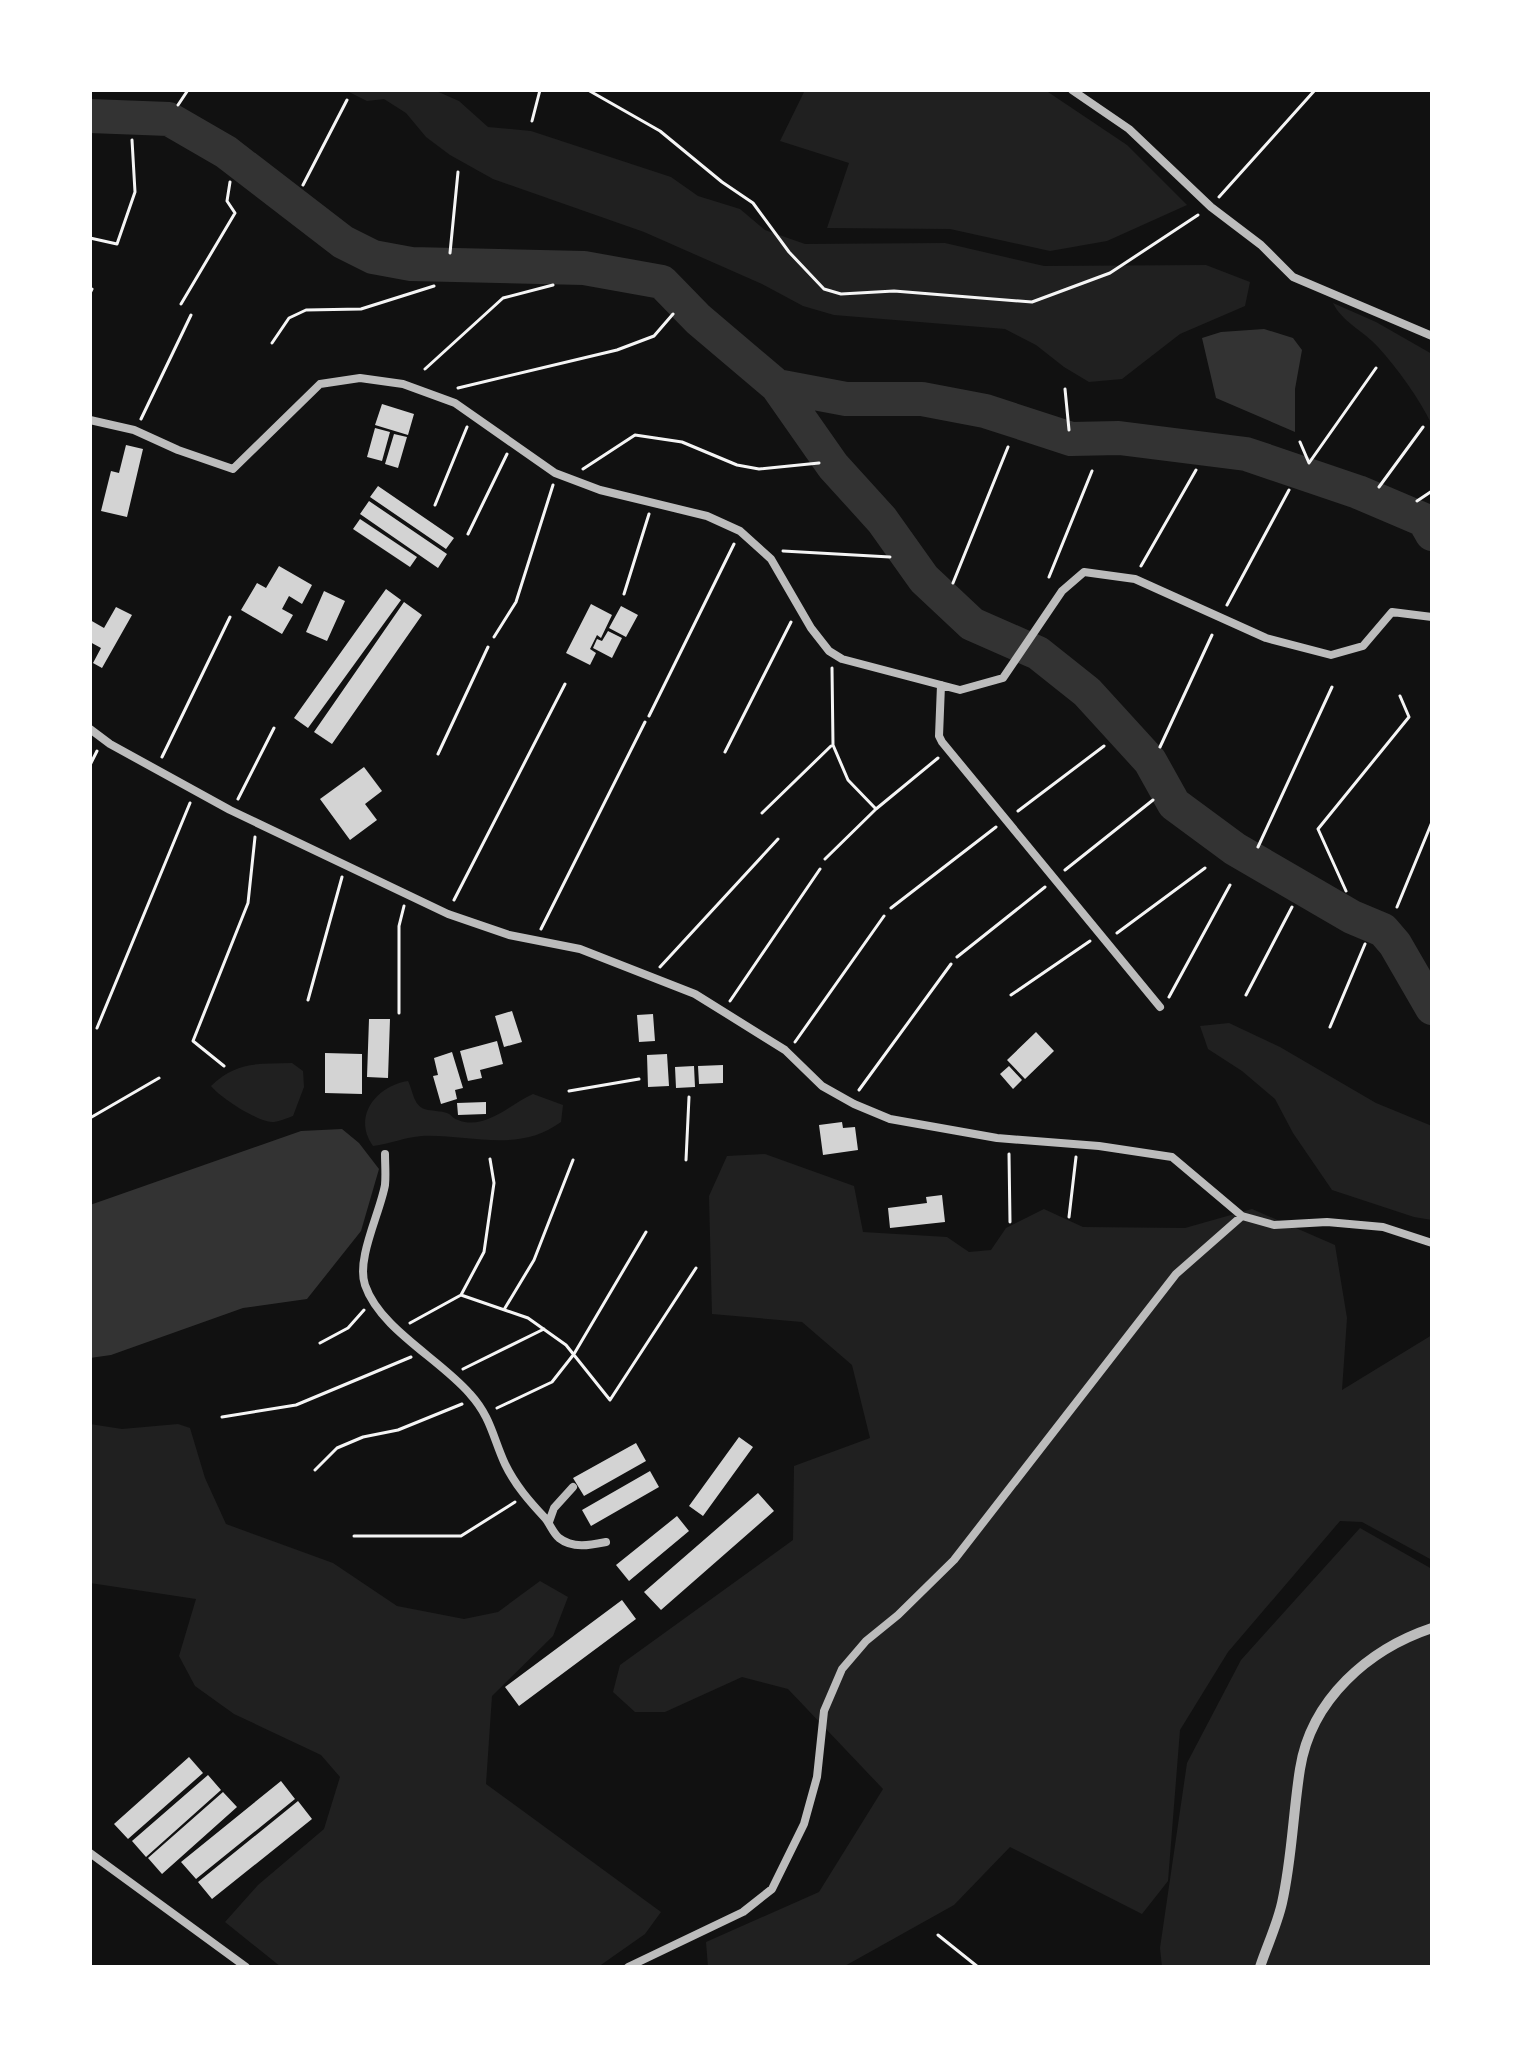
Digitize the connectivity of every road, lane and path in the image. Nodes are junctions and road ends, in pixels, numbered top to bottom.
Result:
1 (188, 90) edge
2 (540, 90) edge
3 (588, 90) edge
4 (1072, 90) edge
5 (1315, 90) edge
6 (347, 100) dead end
7 (178, 105) dead end
8 (532, 121) dead end
9 (132, 140) dead end
10 (458, 172) dead end
11 (230, 182) dead end
12 (303, 185) dead end
13 (1211, 207) junction
14 (90, 238) edge
15 (450, 253) dead end
16 (553, 285) dead end
17 (434, 286) dead end
18 (181, 304) dead end
19 (673, 314) dead end
20 (191, 315) dead end
21 (1432, 336) edge
22 (272, 343) dead end
23 (1376, 368) dead end
24 (425, 369) dead end
25 (458, 388) dead end
26 (1065, 389) dead end
27 (90, 420) edge
28 (139, 422) dead end
29 (468, 426) dead end
30 (1423, 427) dead end
31 (1069, 430) dead end
32 (1300, 442) dead end
33 (1008, 447) dead end
34 (507, 454) dead end
35 (819, 463) dead end
36 (582, 470) dead end
37 (1196, 470) dead end
38 (1092, 471) dead end
39 (553, 485) dead end
40 (1379, 487) dead end
41 (1289, 490) dead end
42 (1432, 491) edge
43 (1417, 501) dead end
44 (435, 505) dead end
45 (651, 509) dead end
46 (468, 534) dead end
47 (734, 544) dead end
48 (779, 551) dead end
49 (890, 557) dead end
50 (1139, 570) dead end
51 (1049, 577) dead end
52 (953, 583) dead end
53 (624, 594) dead end
54 (1225, 608) dead end
55 (230, 617) dead end
56 (1432, 617) edge
57 (791, 622) dead end
58 (1212, 635) dead end
59 (494, 637) dead end
60 (488, 647) dead end
61 (832, 665) dead end
62 (565, 684) dead end
63 (941, 685) junction
64 (1332, 687) dead end
65 (1400, 696) dead end
66 (649, 716) dead end
67 (645, 722) dead end
68 (274, 728) dead end
69 (90, 729) edge
70 (833, 745) junction
71 (1104, 746) dead end
72 (1160, 747) dead end
73 (97, 750) dead end
74 (725, 752) dead end
75 (438, 754) dead end
76 (942, 755) dead end
77 (160, 760) dead end
78 (90, 765) edge
79 (1153, 800) dead end
80 (236, 802) dead end
81 (190, 803) dead end
82 (876, 809) junction
83 (762, 813) dead end
84 (1015, 813) dead end
85 (1432, 822) edge
86 (999, 825) dead end
87 (255, 837) dead end
88 (778, 839) dead end
89 (1258, 847) dead end
90 (825, 859) dead end
91 (1205, 868) dead end
92 (820, 869) dead end
93 (1063, 872) dead end
94 (342, 875) dead end
95 (1048, 884) dead end
96 (1230, 885) dead end
97 (1346, 891) dead end
98 (405, 903) dead end
99 (453, 904) dead end
100 (1292, 907) dead end
101 (1397, 907) dead end
102 (891, 908) dead end
103 (884, 916) dead end
104 (541, 929) dead end
105 (1114, 935) dead end
106 (1092, 939) dead end
107 (1365, 944) dead end
108 (957, 957) dead end
109 (951, 964) dead end
110 (660, 967) dead end
111 (1011, 995) dead end
112 (1246, 995) dead end
113 (1169, 997) dead end
114 (308, 1000) dead end
115 (728, 1004) dead end
116 (1160, 1007) dead end
117 (399, 1013) dead end
118 (1330, 1027) dead end
119 (97, 1028) dead end
120 (792, 1045) dead end
121 (224, 1066) dead end
122 (159, 1078) dead end
123 (639, 1079) dead end
124 (859, 1090) dead end
125 (569, 1091) dead end
126 (689, 1097) dead end
127 (90, 1118) edge
128 (1009, 1148) dead end
129 (1077, 1153) dead end
130 (385, 1154) dead end
131 (490, 1159) dead end
132 (573, 1160) dead end
133 (686, 1160) dead end
134 (1242, 1216) junction
135 (1069, 1217) dead end
136 (1010, 1222) dead end
137 (646, 1232) dead end
138 (1432, 1243) edge
139 (696, 1268) dead end
140 (461, 1295) junction
141 (367, 1307) dead end
142 (505, 1308) junction
143 (407, 1325) dead end
144 (544, 1329) junction
145 (320, 1343) dead end
146 (574, 1354) junction
147 (414, 1356) dead end
148 (459, 1371) dead end
149 (466, 1403) dead end
150 (497, 1408) dead end
151 (222, 1417) dead end
152 (315, 1470) dead end
153 (573, 1487) dead end
154 (518, 1500) dead end
155 (549, 1522) junction
156 (354, 1536) dead end
157 (606, 1542) dead end
158 (1432, 1628) edge
159 (90, 1853) edge
160 (938, 1935) dead end
161 (246, 1967) edge
162 (628, 1967) edge
163 (978, 1967) edge
164 (1260, 1967) edge

1 - 7 path
2 - 8 path
3 - 13 path
4 - 13 street
5 - 13 path
6 - 12 path
9 - 14 path
10 - 15 path
11 - 18 path
13 - 21 street
16 - 24 path
17 - 22 path
19 - 25 path
20 - 28 path
23 - 32 path
26 - 31 path
27 - 63 street
29 - 44 path
30 - 40 path
33 - 52 path
34 - 46 path
35 - 36 path
37 - 50 path
38 - 51 path
39 - 59 path
41 - 54 path
42 - 43 path
45 - 53 path
47 - 66 path
48 - 49 path
55 - 77 path
56 - 63 street
57 - 74 path
58 - 72 path
60 - 75 path
61 - 70 path
62 - 99 path
63 - 116 street
64 - 89 path
65 - 97 path
67 - 104 path
68 - 80 path
69 - 134 street
70 - 82 path
70 - 83 path
71 - 84 path
73 - 78 path
76 - 82 path
79 - 93 path
81 - 119 path
82 - 90 path
85 - 101 path
86 - 102 path
87 - 121 path
88 - 110 path
91 - 105 path
92 - 115 path
94 - 114 path
95 - 108 path
96 - 113 path
98 - 117 path
100 - 112 path
103 - 120 path
106 - 111 path
107 - 118 path
109 - 124 path
122 - 127 path
123 - 125 path
126 - 133 path
128 - 136 path
129 - 135 path
130 - 155 street
131 - 140 path
132 - 142 path
134 - 138 street
134 - 162 street
137 - 146 path
139 - 146 path
140 - 142 path
140 - 143 path
141 - 145 path
142 - 144 path
144 - 146 path
144 - 148 path
146 - 150 path
147 - 151 path
149 - 152 path
153 - 155 street
154 - 156 path
155 - 157 street
158 - 164 street
159 - 161 street
160 - 163 path

